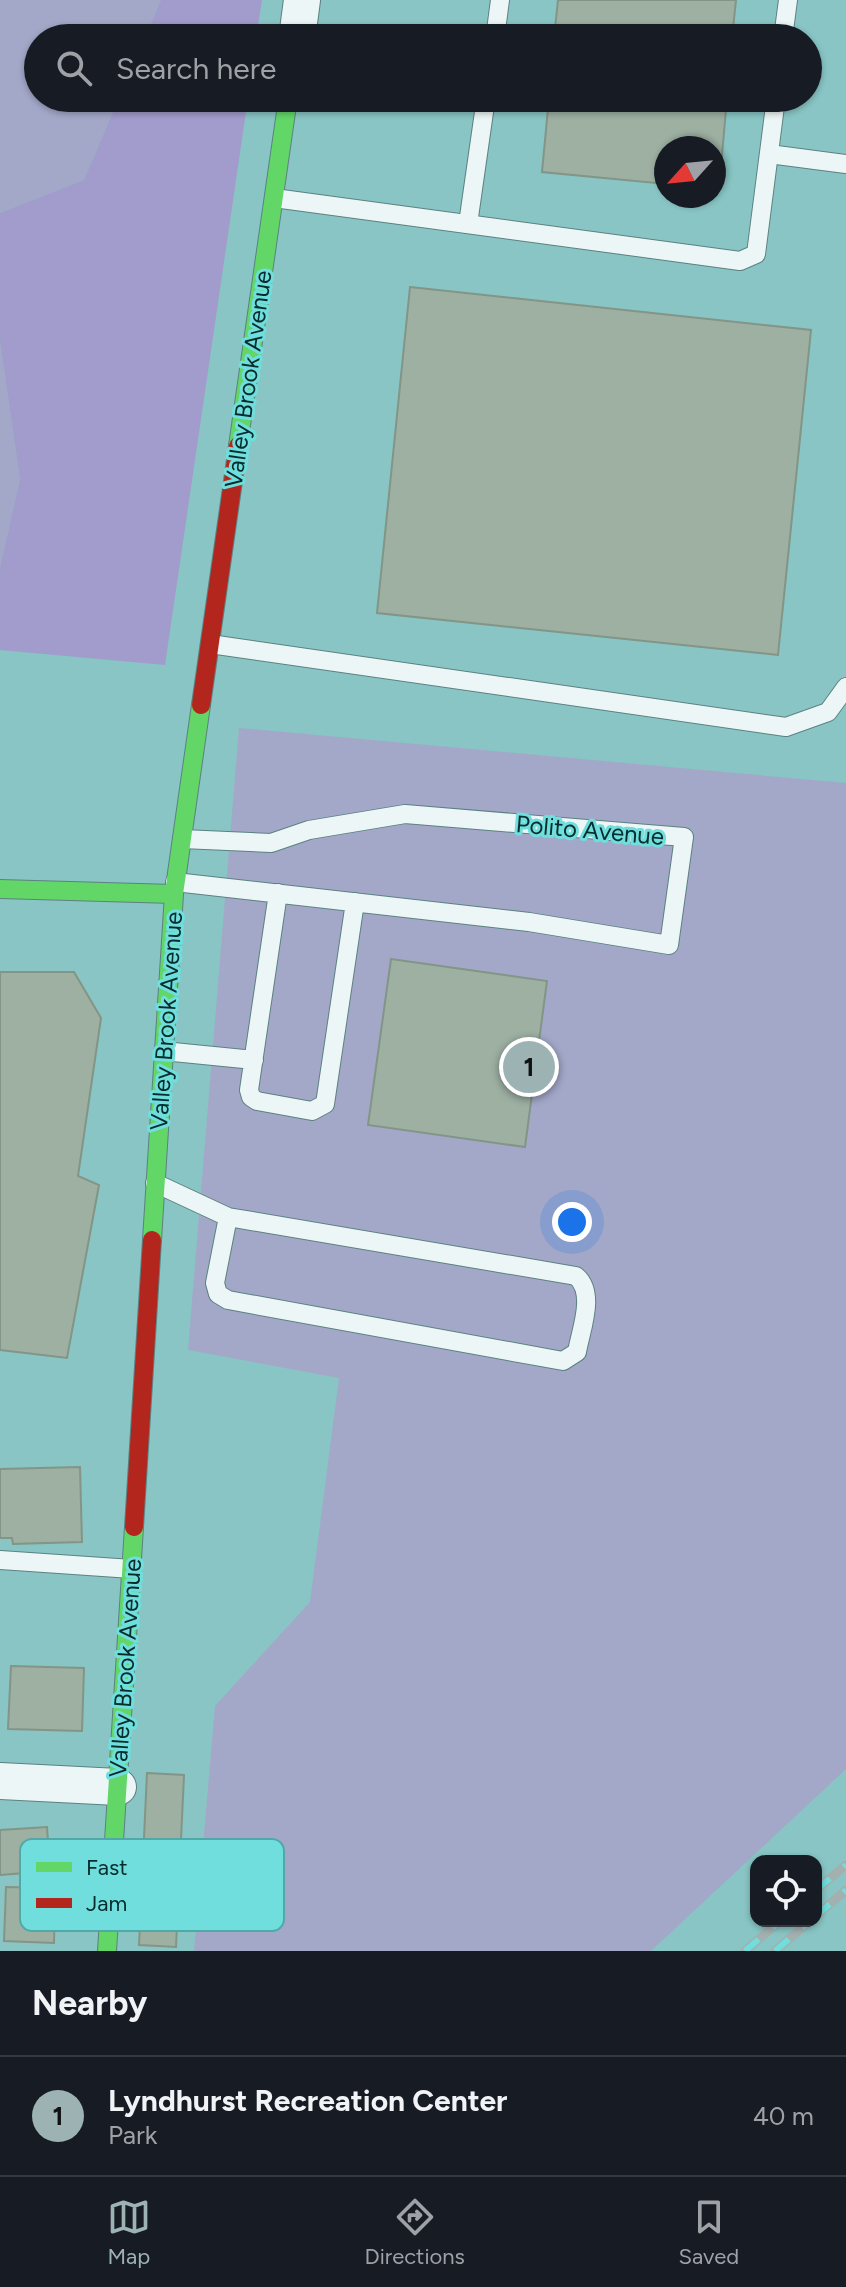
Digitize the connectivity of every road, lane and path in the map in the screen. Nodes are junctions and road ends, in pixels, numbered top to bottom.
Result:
1 (302, 0) edge
2 (500, 0) edge
3 (788, 0) edge
4 (299, 24) edge
5 (497, 24) edge
6 (785, 24) edge
7 (286, 112) edge
8 (484, 112) edge
9 (774, 112) edge
10 (769, 154) junction
11 (846, 164) edge
12 (274, 198) junction
13 (468, 224) junction
14 (210, 644) junction
15 (846, 687) edge
16 (182, 839) junction
17 (174, 888) junction
18 (0, 889) edge
19 (278, 893) junction
20 (355, 902) junction
21 (163, 1051) junction
22 (254, 1060) junction
23 (155, 1183) junction
24 (228, 1217) junction
25 (0, 1560) edge
26 (132, 1569) junction
27 (0, 1781) edge
28 (118, 1787) junction
29 (115, 1839) edge
30 (108, 1931) edge
31 (107, 1951) edge

1 - 4 street
2 - 5 lane
3 - 6 lane
7 - 12 street, Valley Brook Avenue
8 - 13 lane
9 - 10 lane
10 - 11 lane
10 - 13 lane
12 - 13 lane
12 - 14 street, Valley Brook Avenue
14 - 15 lane
14 - 16 street, Valley Brook Avenue
16 - 17 street, Valley Brook Avenue
16 - 20 lane, Polito Avenue
17 - 18 street, Polito Avenue
17 - 19 lane, Polito Avenue
17 - 21 street, Valley Brook Avenue
19 - 20 lane, Polito Avenue
19 - 22 lane
20 - 22 lane
21 - 22 lane
21 - 23 street, Valley Brook Avenue
23 - 24 lane
23 - 26 street, Valley Brook Avenue
24 - 24 lane
25 - 26 lane
26 - 28 street, Valley Brook Avenue
27 - 28 street
28 - 29 street, Valley Brook Avenue
30 - 31 street, Valley Brook Avenue

